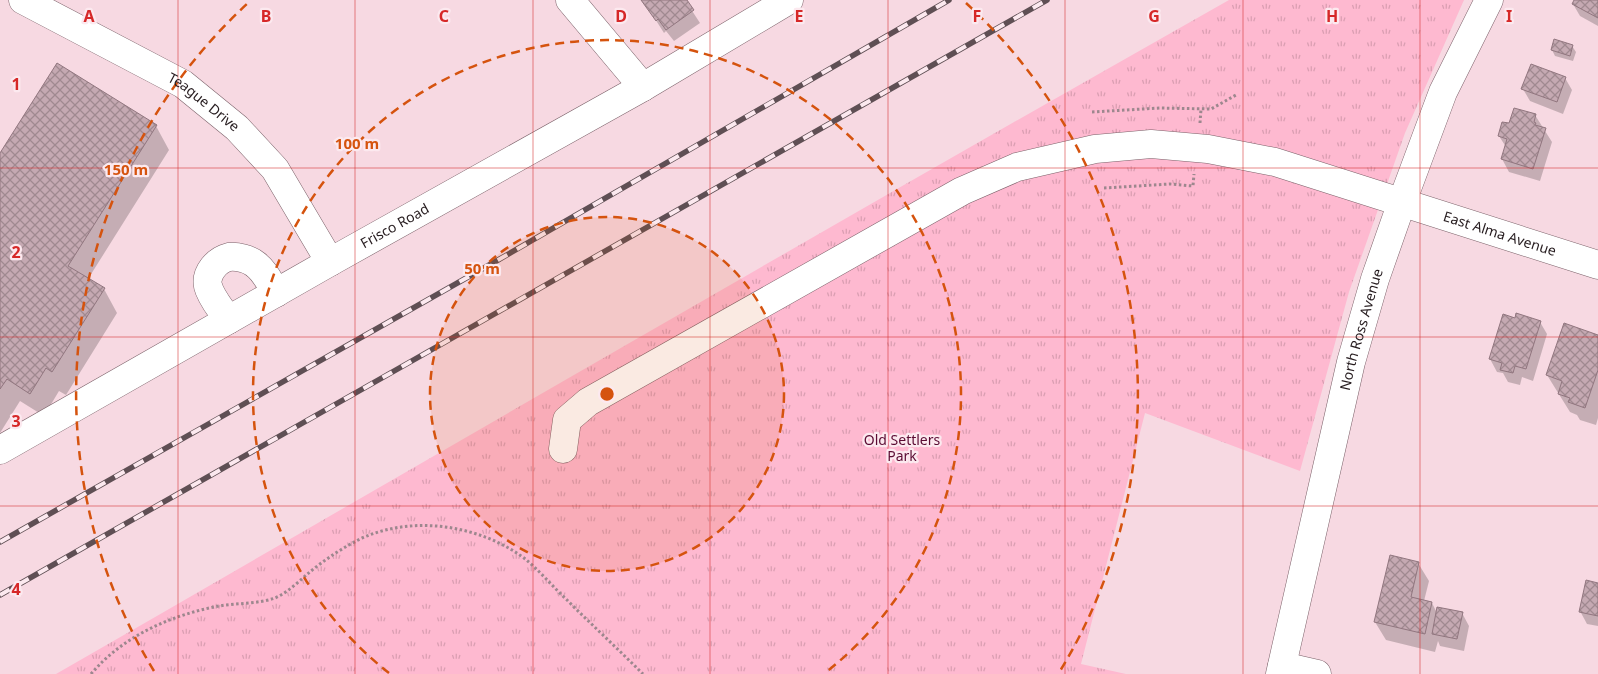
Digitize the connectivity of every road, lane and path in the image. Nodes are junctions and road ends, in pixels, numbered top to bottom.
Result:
1 (23, 0) edge
2 (570, 0) edge
3 (788, 0) edge
4 (1489, 0) edge
5 (643, 86) junction
6 (1236, 96) dead end
7 (1092, 112) dead end
8 (1402, 202) junction
9 (330, 262) junction
10 (1598, 265) edge
11 (276, 293) junction
12 (228, 320) junction
13 (563, 449) dead end
14 (0, 450) edge
15 (1281, 670) edge
16 (91, 674) edge
17 (643, 674) edge
18 (1317, 674) edge

1 - 9 street, Teague Drive
2 - 5 street
3 - 5 street, Frisco Road
4 - 8 street, North Ross Avenue
5 - 9 street, Frisco Road
6 - 7 path
8 - 10 street, East Alma Avenue
8 - 13 street, East Alma Avenue
8 - 15 street, North Ross Avenue
9 - 11 street, Frisco Road
11 - 12 street, Frisco Road
11 - 12 street
12 - 14 street, Frisco Road
15 - 18 street
16 - 17 path

